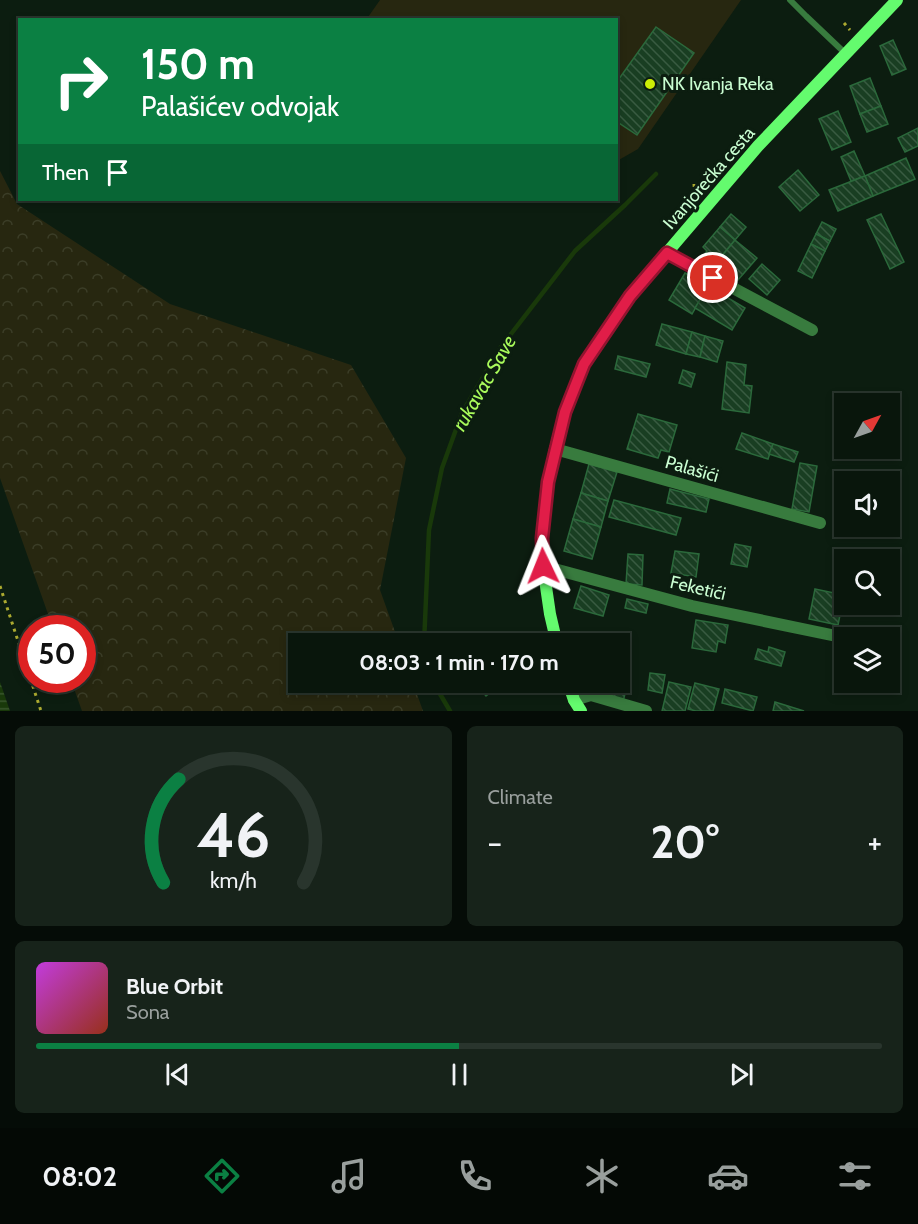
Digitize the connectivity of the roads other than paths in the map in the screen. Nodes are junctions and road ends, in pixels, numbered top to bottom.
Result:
1 (790, 0) edge
2 (897, 0) edge
3 (846, 54) junction
4 (667, 253) junction
5 (812, 330) dead end
6 (555, 448) junction
7 (820, 523) dead end
8 (543, 566) junction
9 (554, 633) edge
10 (834, 636) edge
11 (577, 706) edge
12 (646, 711) edge

1 - 3 lane
2 - 3 main road, Ivanjorečka cesta
3 - 4 main road, Ivanjorečka cesta
4 - 5 street
4 - 6 main road, Ivanjorečka cesta
6 - 7 street, Palašići
6 - 8 main road, Ivanjorečka cesta
8 - 9 main road, Ivanjorečka cesta
8 - 10 street, Feketići
11 - 12 street

